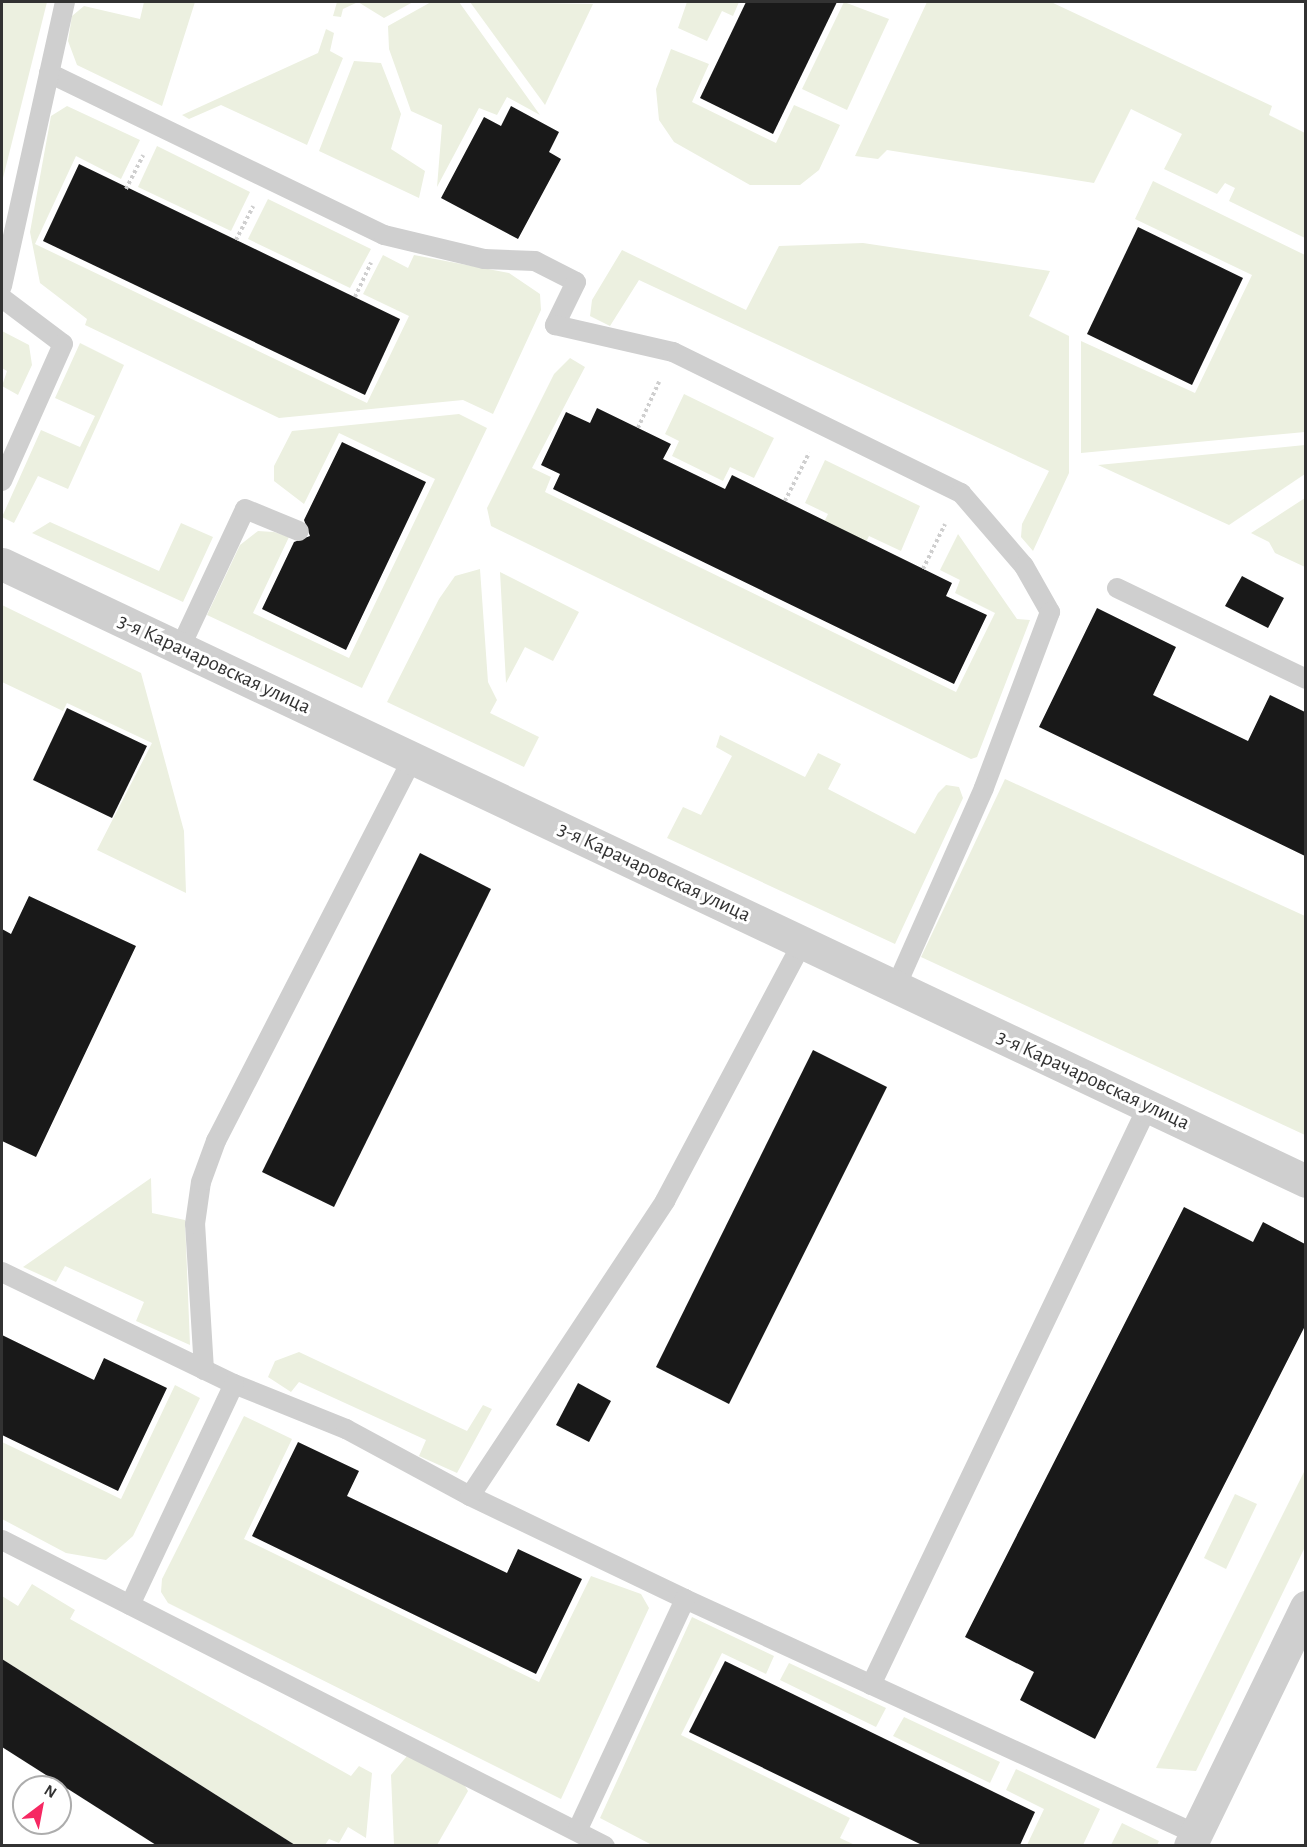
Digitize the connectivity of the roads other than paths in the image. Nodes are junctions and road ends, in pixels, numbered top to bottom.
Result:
1 (65, 2) edge
2 (49, 73) junction
3 (2, 286) edge
4 (2, 298) edge
5 (2, 482) edge
6 (299, 531) dead end
7 (2, 564) edge
8 (1117, 588) dead end
9 (180, 648) junction
10 (1305, 679) edge
11 (413, 758) junction
12 (802, 943) junction
13 (896, 987) junction
14 (1148, 1106) junction
15 (1305, 1181) edge
16 (2, 1272) edge
17 (204, 1370) junction
18 (234, 1384) junction
19 (470, 1496) junction
20 (2, 1540) edge
21 (685, 1599) junction
22 (130, 1605) junction
23 (1305, 1607) edge
24 (871, 1685) junction
25 (577, 1831) junction
26 (1193, 1840) edge
27 (605, 1845) edge

1 - 2 lane
2 - 3 lane
2 - 13 lane
4 - 5 lane
6 - 9 lane
7 - 9 street, 3-я Карачаровская улица
8 - 10 lane
9 - 11 street, 3-я Карачаровская улица
11 - 12 street, 3-я Карачаровская улица
11 - 17 lane
12 - 13 street, 3-я Карачаровская улица
12 - 19 lane
13 - 14 street, 3-я Карачаровская улица
14 - 15 street, 3-я Карачаровская улица
14 - 24 lane
16 - 17 lane
17 - 18 lane
18 - 19 lane
18 - 22 lane
19 - 21 lane
20 - 22 lane
21 - 24 lane
21 - 25 lane
22 - 25 lane
23 - 26 street
24 - 26 lane
25 - 27 lane

